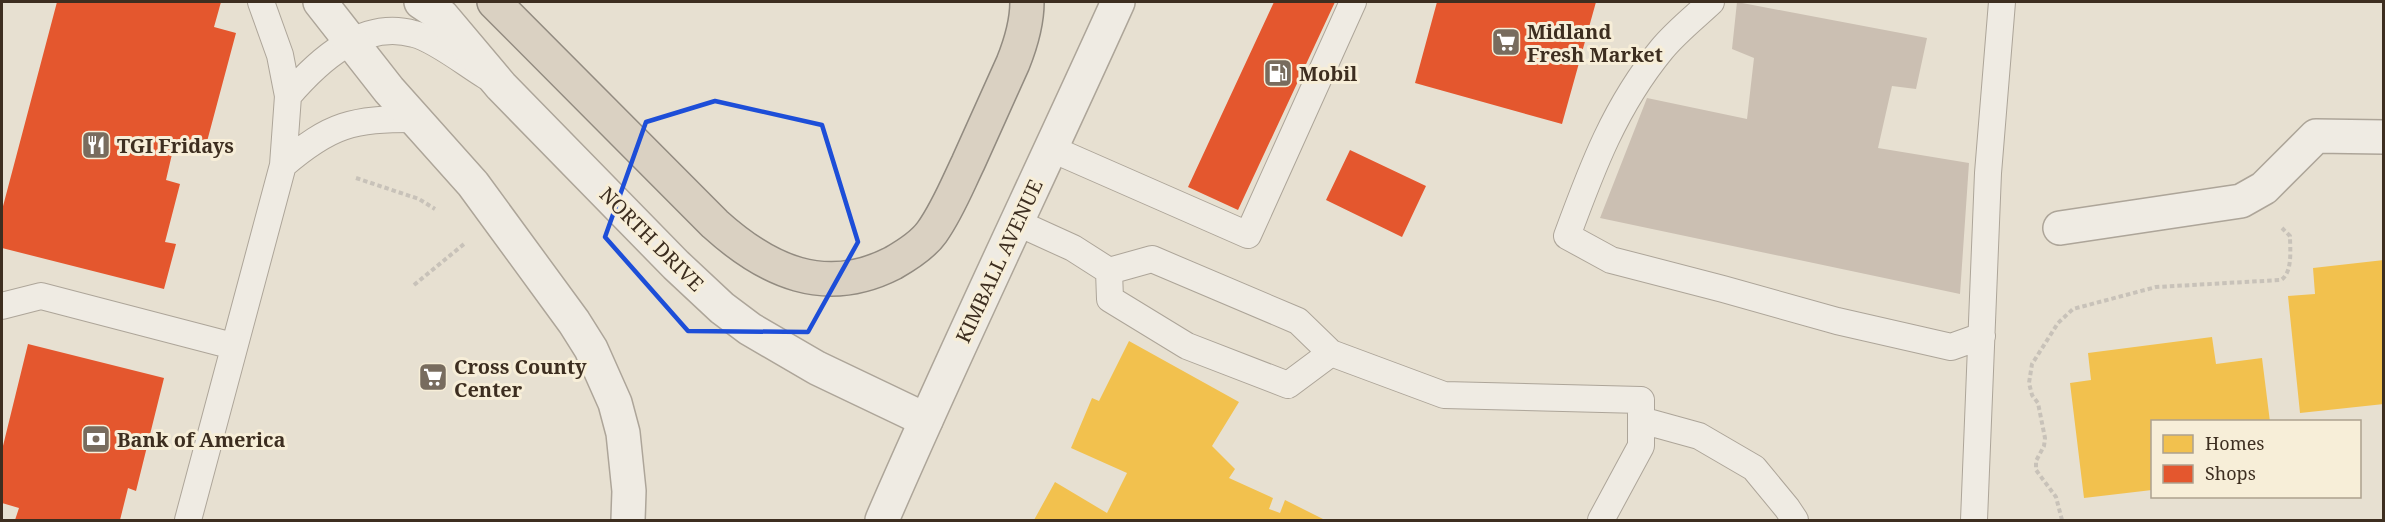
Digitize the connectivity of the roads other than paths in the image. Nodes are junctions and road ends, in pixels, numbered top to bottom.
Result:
1 (261, 2) edge
2 (320, 2) edge
3 (421, 2) edge
4 (495, 2) edge
5 (1027, 2) edge
6 (1118, 2) edge
7 (1353, 2) edge
8 (1711, 2) edge
9 (2002, 2) edge
10 (352, 41) junction
11 (501, 86) junction
12 (288, 96) junction
13 (415, 119) junction
14 (2384, 137) edge
15 (1052, 149) junction
16 (283, 165) junction
17 (1018, 223) junction
18 (2060, 228) dead end
19 (1109, 271) junction
20 (2, 306) edge
21 (1982, 336) junction
22 (233, 346) junction
23 (1330, 354) junction
24 (926, 420) junction
25 (1641, 420) junction
26 (188, 520) edge
27 (628, 520) edge
28 (882, 520) edge
29 (1600, 520) edge
30 (1795, 520) edge
31 (1974, 520) edge

1 - 12 lane
2 - 10 street
3 - 11 street, NORTH DRIVE
4 - 5 highway
6 - 15 street, KIMBALL AVENUE
7 - 15 lane
8 - 21 lane
9 - 21 lane
10 - 11 lane
10 - 12 lane
10 - 13 street
11 - 24 street, NORTH DRIVE
12 - 16 lane
13 - 16 lane
13 - 27 street
14 - 18 street
15 - 17 street, KIMBALL AVENUE
16 - 22 lane
17 - 19 lane
17 - 24 street, KIMBALL AVENUE
19 - 23 lane
19 - 23 lane
20 - 22 lane
21 - 31 lane
22 - 26 lane
23 - 25 lane
24 - 28 street, KIMBALL AVENUE
25 - 29 lane
25 - 30 lane

